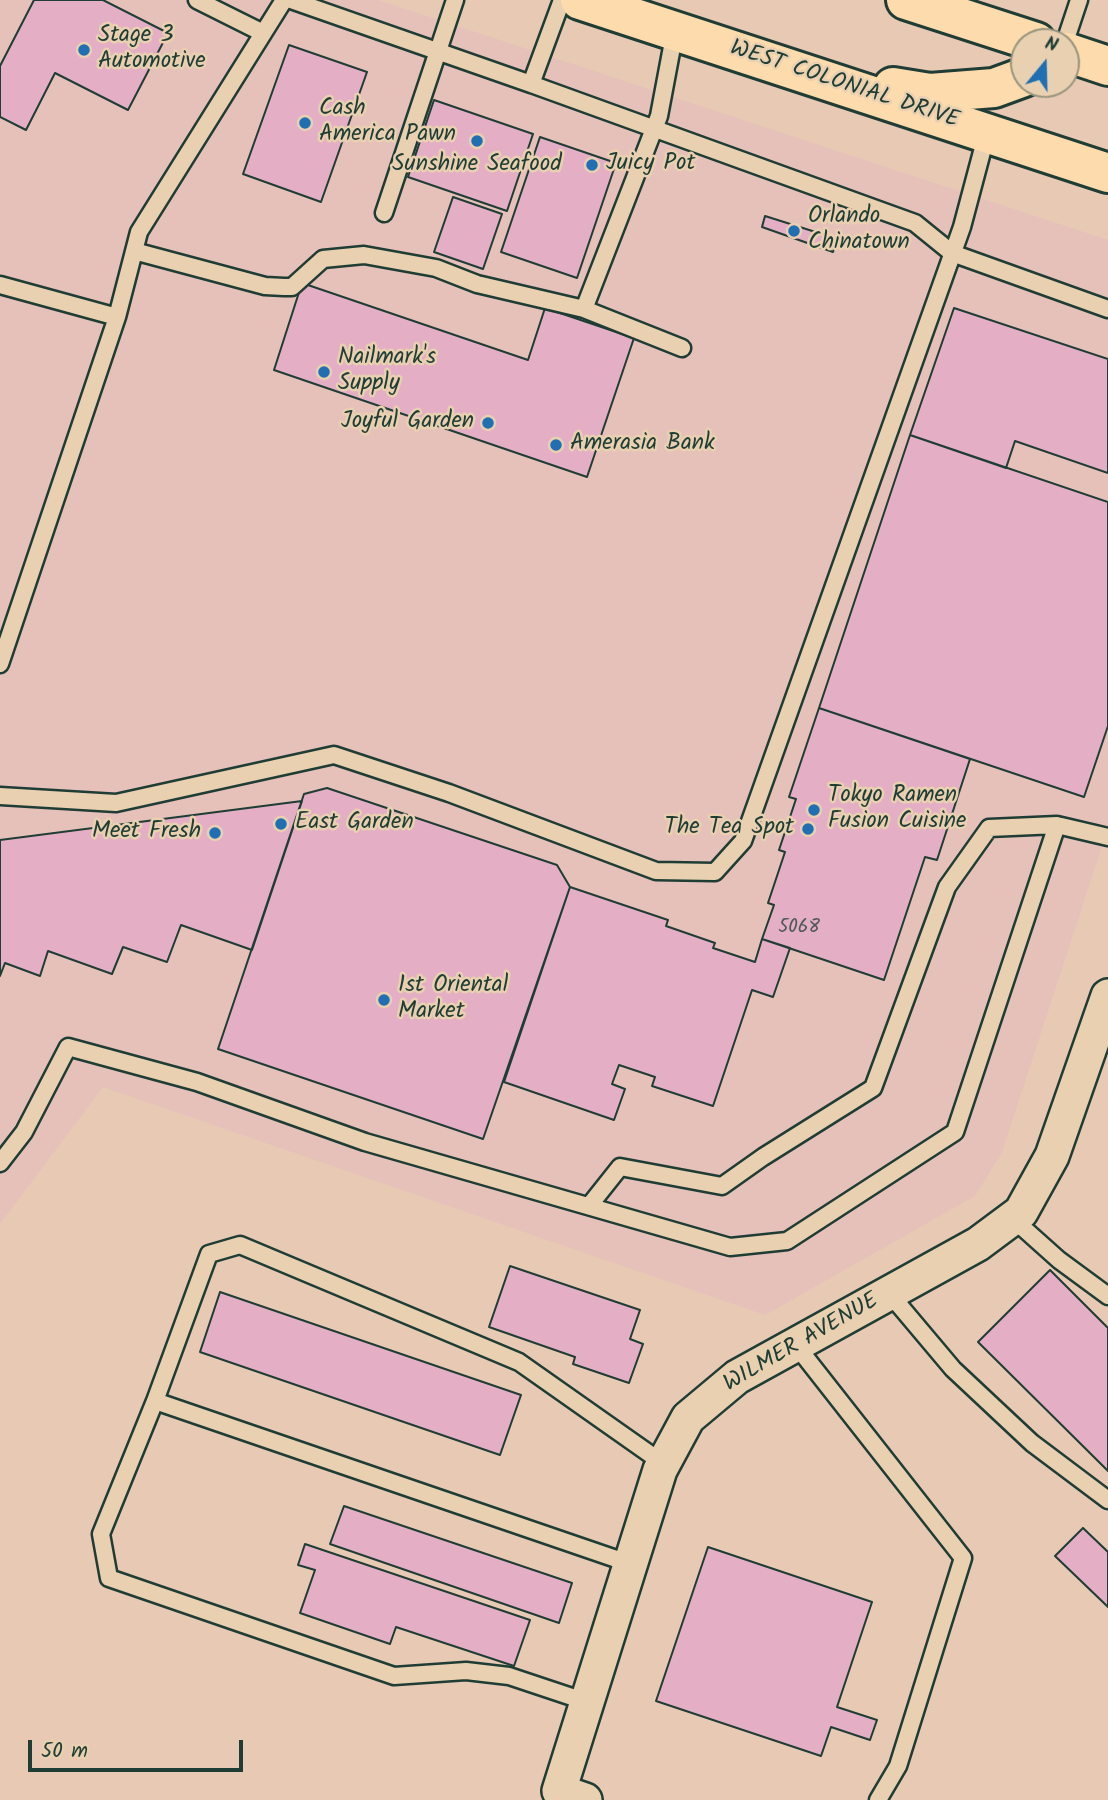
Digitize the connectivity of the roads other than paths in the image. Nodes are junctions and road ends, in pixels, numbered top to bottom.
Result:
1 (197, 0) edge
2 (284, 0) edge
3 (291, 0) edge
4 (455, 0) edge
5 (562, 0) edge
6 (580, 0) edge
7 (906, 0) edge
8 (1079, 0) edge
9 (1070, 28) edge
10 (675, 31) junction
11 (263, 33) junction
12 (1010, 34) edge
13 (438, 50) junction
14 (1080, 57) edge
15 (1108, 66) edge
16 (812, 76) junction
17 (1010, 82) edge
18 (531, 83) junction
19 (654, 128) junction
20 (987, 133) junction
21 (1108, 173) edge
22 (384, 213) dead end
23 (134, 251) junction
24 (952, 253) junction
25 (0, 285) edge
26 (584, 309) junction
27 (1108, 309) edge
28 (117, 317) junction
29 (682, 348) dead end
30 (0, 664) edge
31 (0, 796) edge
32 (1056, 825) junction
33 (1108, 837) edge
34 (1108, 996) edge
35 (0, 1163) edge
36 (589, 1206) junction
37 (1012, 1219) junction
38 (889, 1293) junction
39 (1108, 1296) edge
40 (795, 1345) junction
41 (155, 1401) junction
42 (664, 1464) junction
43 (1108, 1500) edge
44 (631, 1564) junction
45 (587, 1702) junction
46 (572, 1796) edge
47 (878, 1800) edge

1 - 11 lane
2 - 11 lane
3 - 13 lane
4 - 13 lane
5 - 18 lane
6 - 10 highway, WEST COLONIAL DRIVE
7 - 12 highway
8 - 9 lane
10 - 16 highway, WEST COLONIAL DRIVE
10 - 19 lane
11 - 23 lane
13 - 18 lane
13 - 22 lane
14 - 15 highway
16 - 17 highway
16 - 20 highway, WEST COLONIAL DRIVE
18 - 19 lane
19 - 24 lane
19 - 26 lane
20 - 21 highway, WEST COLONIAL DRIVE
20 - 24 lane
23 - 26 lane
23 - 28 lane
24 - 27 lane
24 - 31 lane
25 - 28 lane
26 - 29 lane
28 - 30 lane
32 - 33 lane
32 - 36 lane
32 - 36 lane
34 - 37 street, WILMER AVENUE
35 - 36 lane
37 - 38 street, WILMER AVENUE
37 - 39 lane
38 - 40 street, WILMER AVENUE
38 - 43 lane
40 - 42 street, WILMER AVENUE
40 - 47 lane
41 - 42 lane
41 - 44 lane
41 - 45 lane
42 - 44 street, WILMER AVENUE
44 - 45 street, WILMER AVENUE
45 - 46 street, WILMER AVENUE

